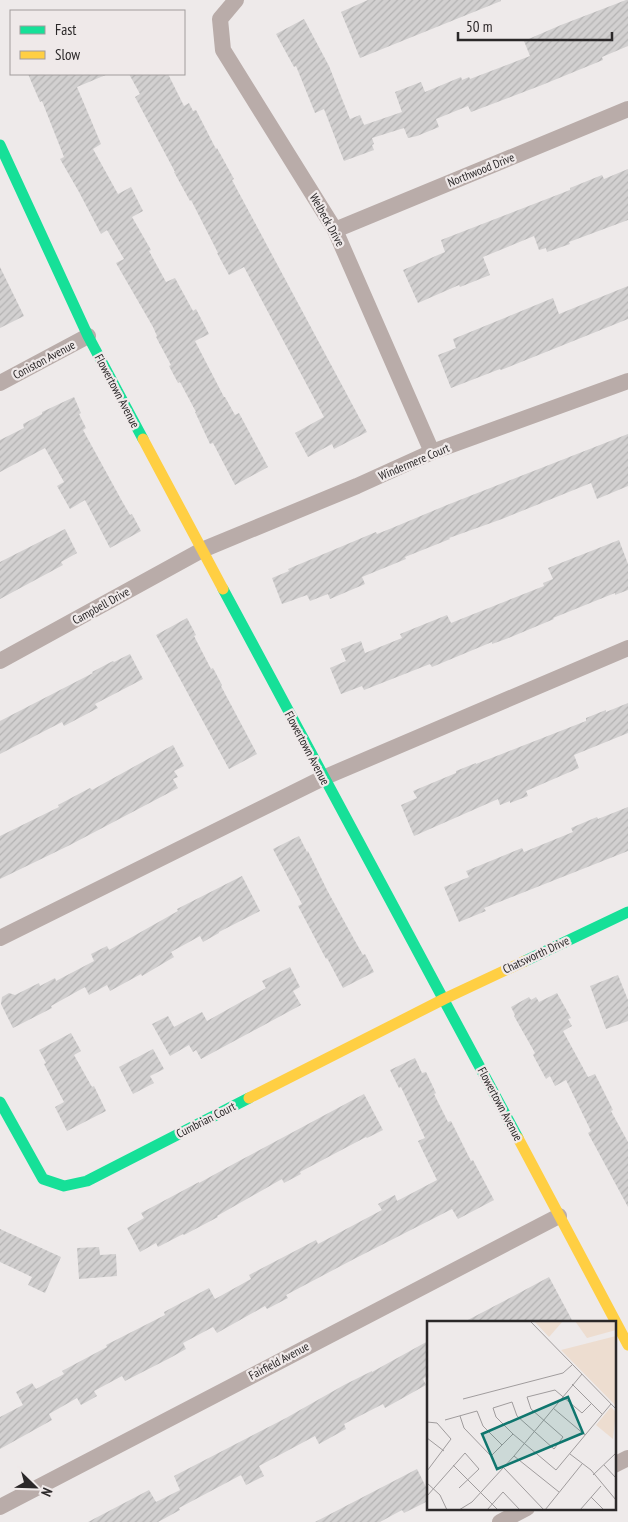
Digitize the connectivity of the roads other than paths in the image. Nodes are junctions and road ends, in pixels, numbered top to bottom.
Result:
1 (236, 0) edge
2 (628, 109) edge
3 (0, 145) edge
4 (335, 230) junction
5 (88, 336) junction
6 (628, 381) edge
7 (0, 383) edge
8 (432, 452) junction
9 (202, 550) junction
10 (628, 648) edge
11 (0, 661) edge
12 (323, 778) junction
13 (628, 912) edge
14 (0, 938) edge
15 (444, 999) junction
16 (0, 1102) edge
17 (559, 1216) junction
18 (615, 1321) edge
19 (616, 1323) edge
20 (628, 1345) edge
21 (628, 1458) edge
22 (616, 1464) edge
23 (0, 1507) edge
24 (523, 1510) edge
25 (500, 1522) edge

1 - 4 street, Welbeck Drive
2 - 4 street, Northwood Drive
3 - 5 street, Flowertown Avenue
4 - 8 street, Welbeck Drive
5 - 7 street, Coniston Avenue
5 - 9 street, Flowertown Avenue
6 - 8 street, Windermere Court
8 - 9 street, Windermere Court
9 - 11 street, Campbell Drive
9 - 12 street, Flowertown Avenue
10 - 12 street
12 - 14 street
12 - 15 street, Flowertown Avenue
13 - 15 street, Chatsworth Drive
15 - 16 street, Cumbrian Court
15 - 17 street, Flowertown Avenue
17 - 18 street, Flowertown Avenue
17 - 23 street, Fairfield Avenue
19 - 20 street, Flowertown Avenue
21 - 22 street
24 - 25 street

